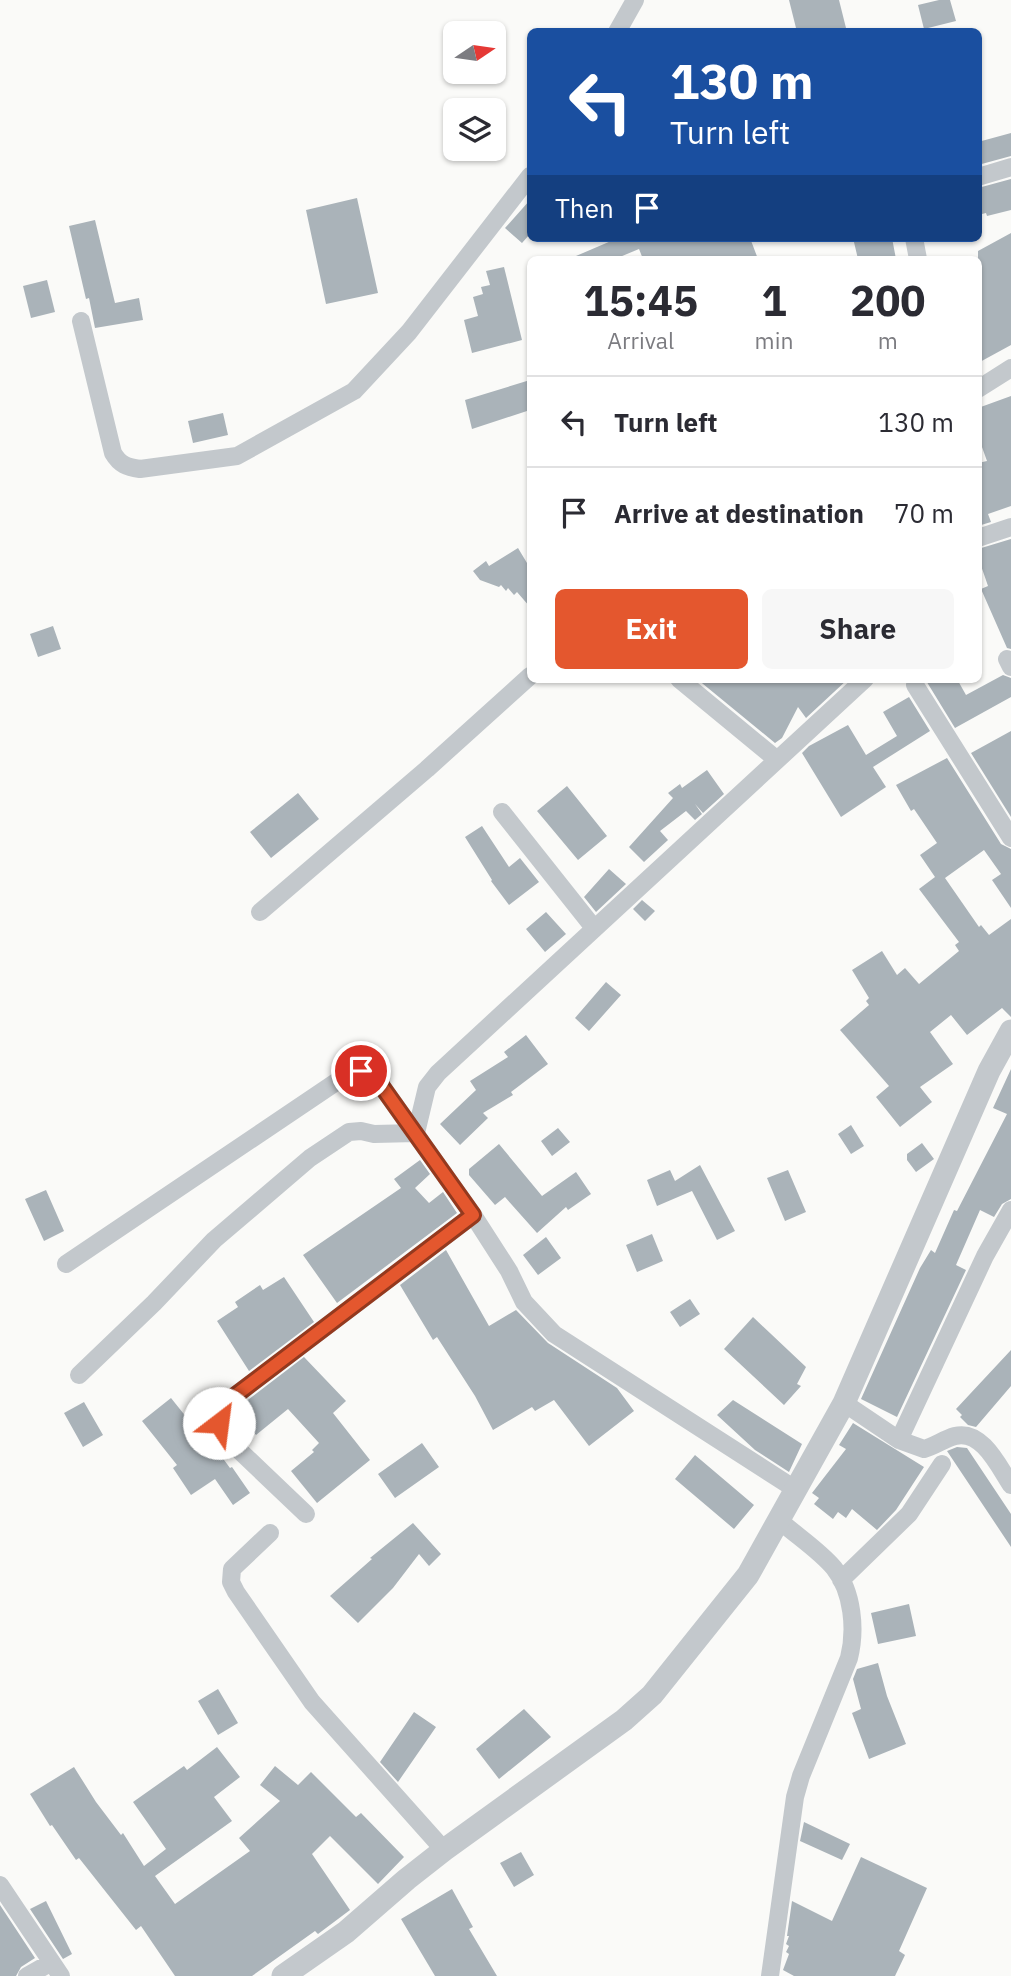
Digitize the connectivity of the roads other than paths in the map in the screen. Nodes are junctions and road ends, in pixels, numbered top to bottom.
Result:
1 (635, 0) edge
2 (619, 28) edge
3 (1011, 167) edge
4 (982, 176) edge
5 (527, 180) edge
6 (81, 321) dead end
7 (1011, 368) edge
8 (982, 386) edge
9 (1011, 527) edge
10 (982, 537) edge
11 (527, 679) edge
12 (684, 683) edge
13 (861, 683) edge
14 (915, 685) dead end
15 (776, 759) junction
16 (502, 812) dead end
17 (1011, 838) edge
18 (260, 912) dead end
19 (594, 928) junction
20 (1011, 1031) edge
21 (416, 1133) junction
22 (1011, 1210) edge
23 (473, 1215) junction
24 (66, 1264) dead end
25 (79, 1374) dead end
26 (844, 1403) junction
27 (899, 1440) junction
28 (942, 1464) dead end
29 (1011, 1485) edge
30 (795, 1489) junction
31 (306, 1514) dead end
32 (780, 1521) junction
33 (270, 1532) dead end
34 (841, 1580) junction
35 (444, 1850) junction
36 (0, 1885) edge
37 (55, 1970) edge
38 (27, 1976) edge
39 (283, 1976) edge
40 (770, 1976) edge

1 - 2 street
3 - 4 street
5 - 6 street
7 - 8 street
9 - 10 street
11 - 18 street
12 - 15 street
13 - 15 street
14 - 17 street
15 - 19 street
16 - 19 street
19 - 21 street
20 - 26 street
21 - 23 street
21 - 24 street
21 - 25 street
22 - 27 street
23 - 30 street
23 - 31 street
26 - 27 street
26 - 30 street
27 - 29 street
28 - 34 street
30 - 32 street
32 - 34 street
32 - 35 street
33 - 35 street
34 - 40 street
35 - 39 street
36 - 37 street
37 - 38 street

